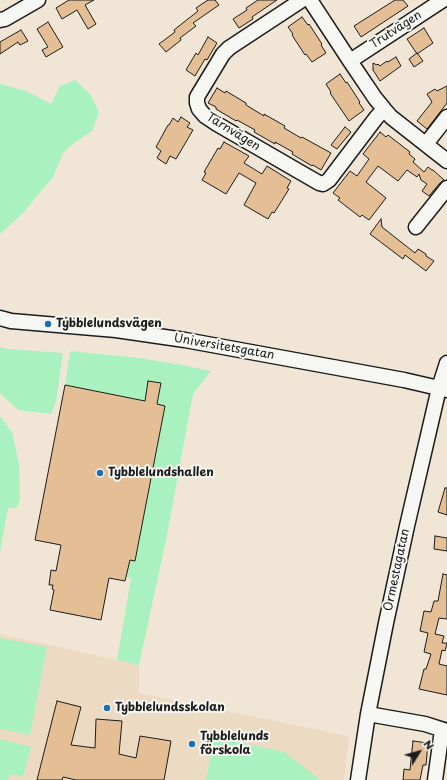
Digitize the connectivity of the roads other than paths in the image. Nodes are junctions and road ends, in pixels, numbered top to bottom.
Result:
1 (38, 0) edge
2 (302, 0) edge
3 (310, 0) edge
4 (443, 0) edge
5 (0, 20) edge
6 (350, 61) junction
7 (384, 110) junction
8 (447, 117) edge
9 (426, 144) junction
10 (447, 161) edge
11 (447, 188) edge
12 (416, 228) dead end
13 (0, 318) edge
14 (447, 363) edge
15 (443, 389) edge
16 (368, 714) junction
17 (445, 731) edge
18 (358, 780) edge
19 (435, 780) edge

1 - 5 street
2 - 7 street, Tärnvägen
3 - 6 street
4 - 6 street, Trutvägen
6 - 7 street
7 - 9 street
8 - 9 street
9 - 10 street
11 - 12 street
13 - 15 street, Universitetsgatan
14 - 15 street, Ormestagatan
15 - 16 street, Ormestagatan
16 - 17 street
16 - 18 street, Ormestagatan
17 - 19 street

